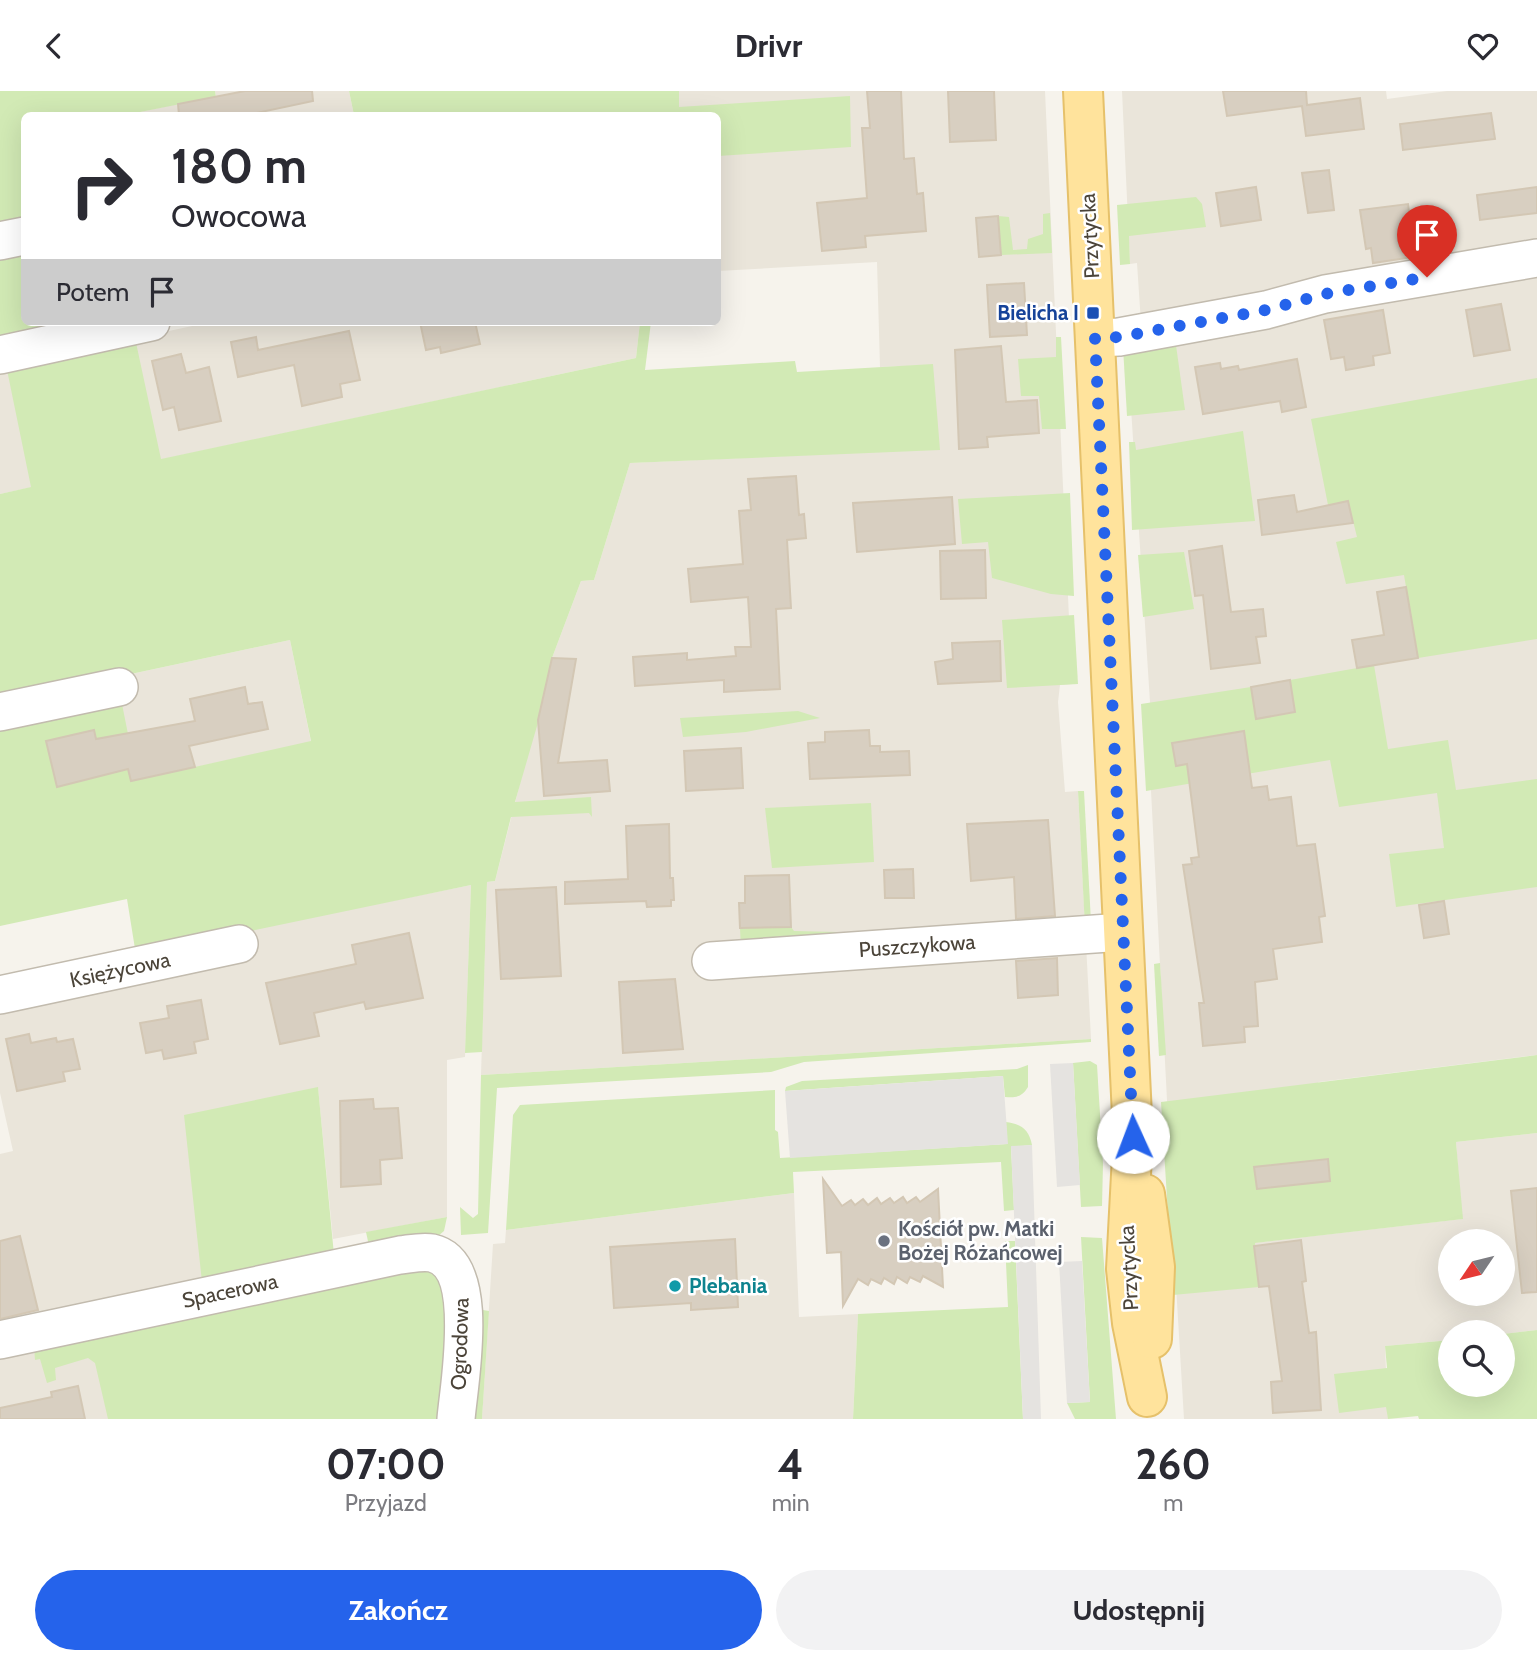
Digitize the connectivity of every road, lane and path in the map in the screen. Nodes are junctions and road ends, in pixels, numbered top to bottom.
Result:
1 (1083, 91) edge
2 (21, 237) edge
3 (0, 241) edge
4 (1537, 258) edge
5 (133, 326) edge
6 (1095, 338) junction
7 (0, 355) edge
8 (119, 687) dead end
9 (0, 712) edge
10 (1123, 932) junction
11 (239, 944) dead end
12 (711, 961) dead end
13 (0, 995) edge
14 (455, 1271) joint
15 (0, 1340) edge
16 (1148, 1408) edge
17 (456, 1419) edge

1 - 6 main road, Przytycka
2 - 3 street
4 - 6 street
5 - 7 street
6 - 10 main road, Przytycka
8 - 9 street
10 - 12 street, Puszczykowa
10 - 16 main road, Przytycka
11 - 13 street, Księżycowa
14 - 15 street, Spacerowa
14 - 17 street, Ogrodowa

